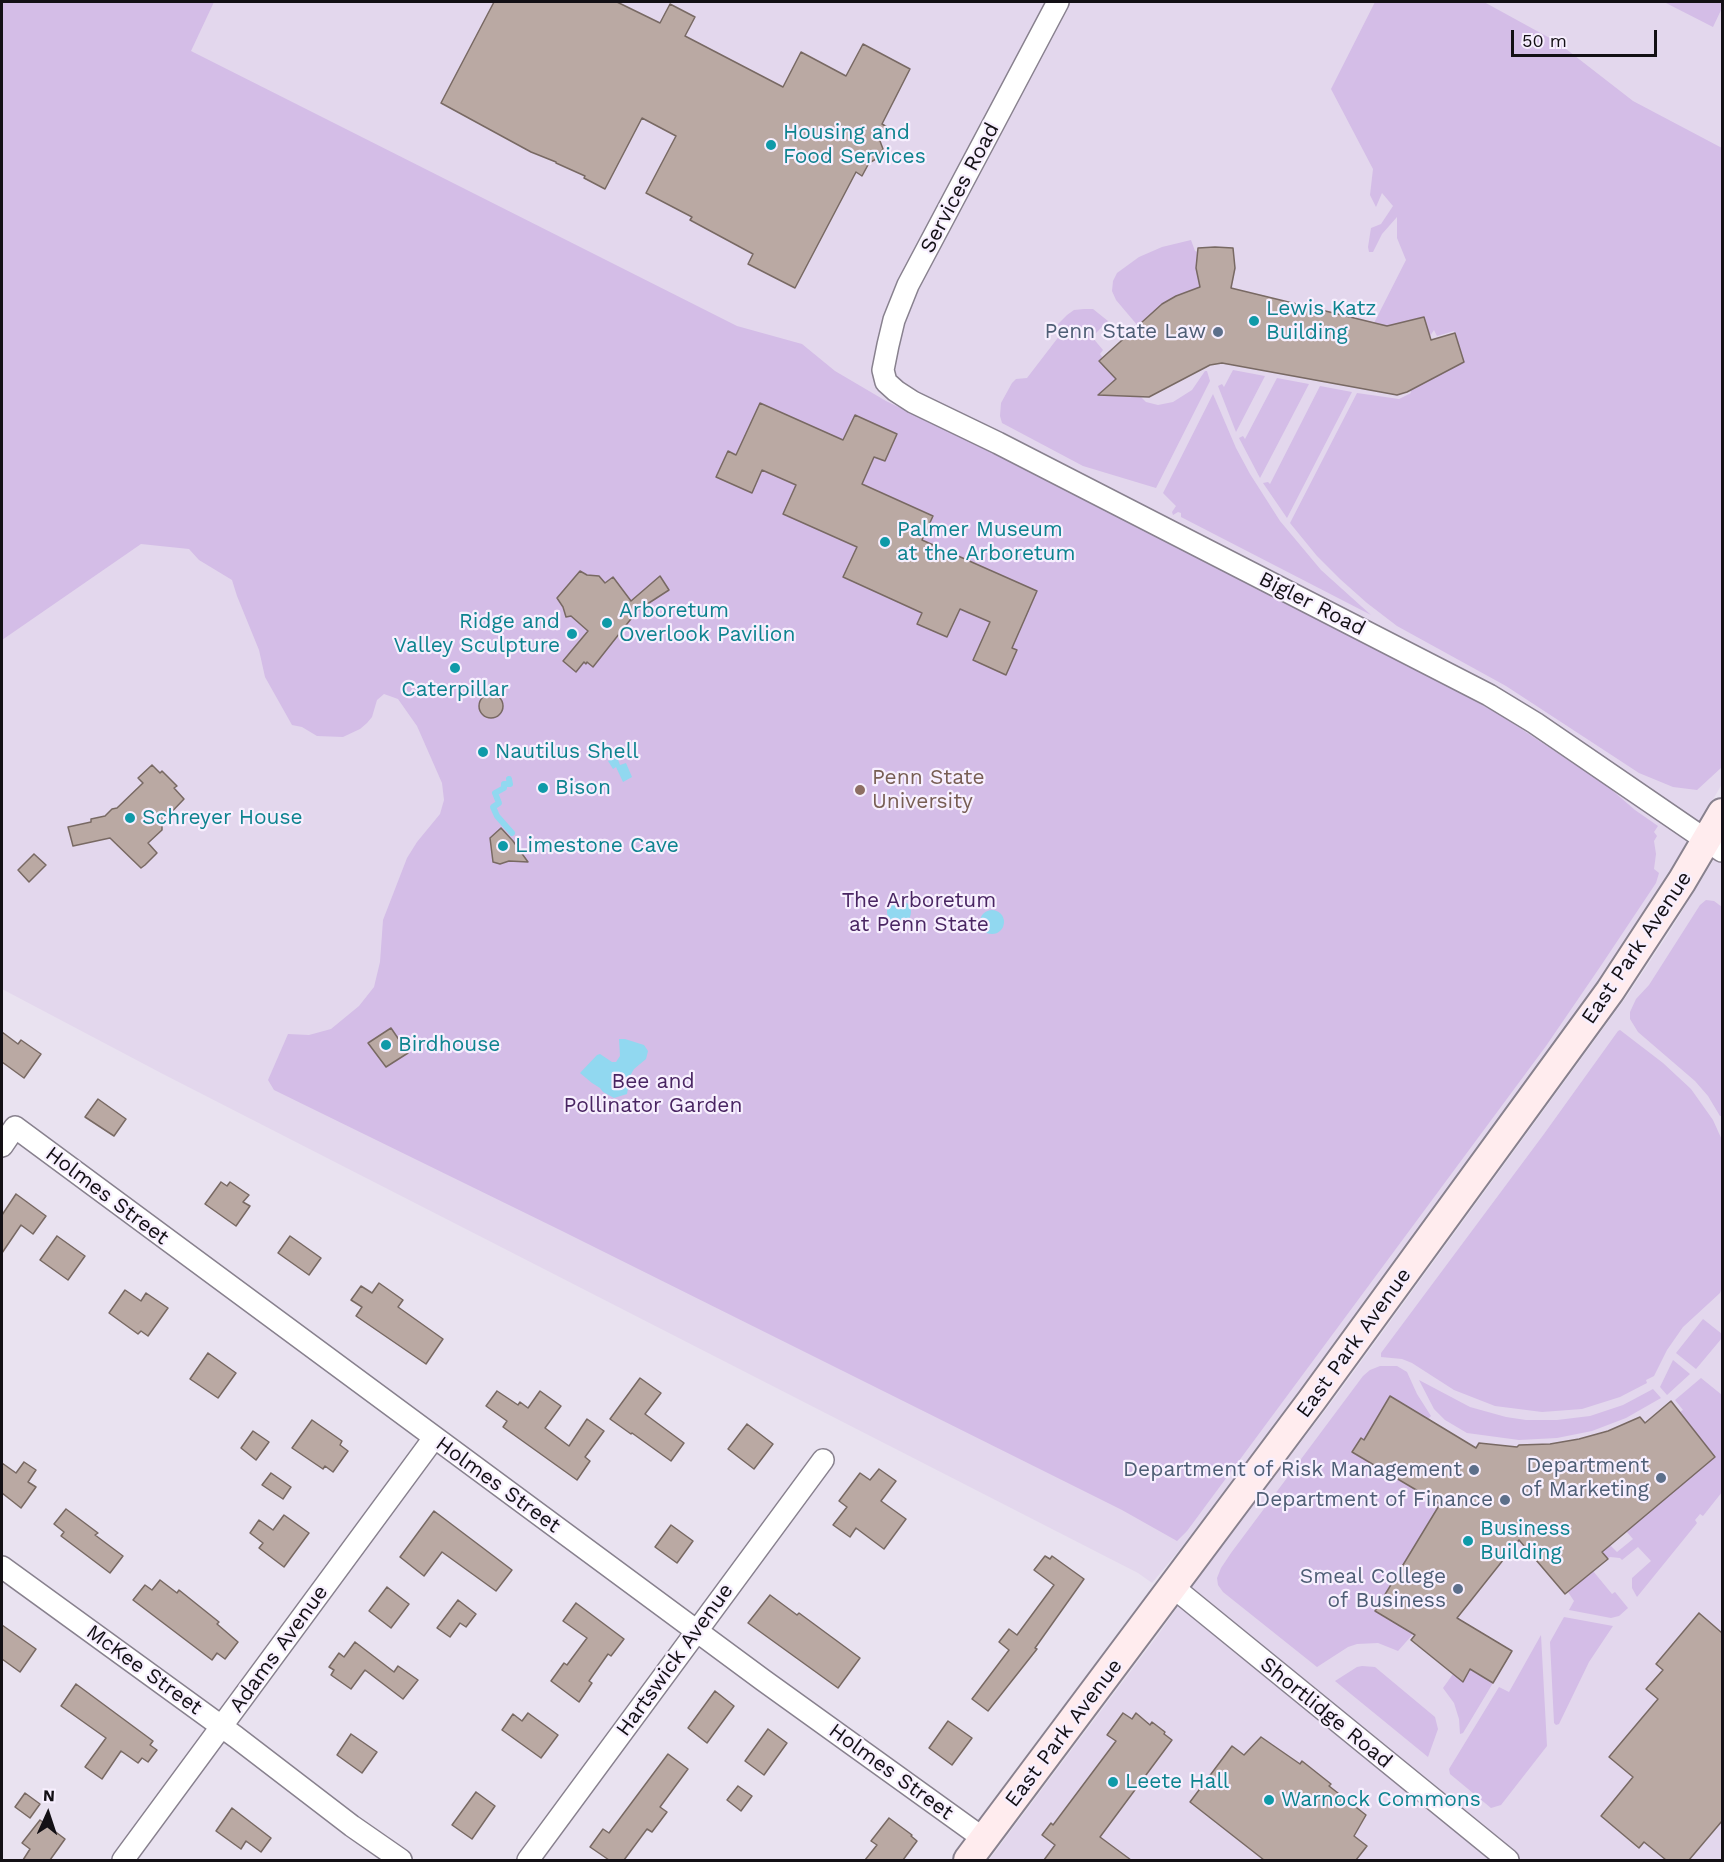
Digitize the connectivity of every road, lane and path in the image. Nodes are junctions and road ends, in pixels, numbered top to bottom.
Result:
1 (1058, 2) edge
2 (886, 382) joint
3 (1722, 813) edge
4 (1714, 845) edge
5 (2, 1146) edge
6 (434, 1438) junction
7 (823, 1460) dead end
8 (2, 1567) edge
9 (1173, 1587) junction
10 (696, 1630) junction
11 (222, 1726) junction
12 (976, 1850) edge
13 (123, 1860) edge
14 (401, 1860) edge
15 (528, 1860) edge
16 (1508, 1860) edge

1 - 2 street, Services Road
2 - 4 street, Bigler Road
3 - 4 main road, East Park Avenue
4 - 9 main road, East Park Avenue
5 - 6 street, Holmes Street
6 - 10 street, Holmes Street
6 - 11 street, Adams Avenue
7 - 10 street, Hartswick Avenue
8 - 11 street, McKee Street
9 - 12 main road, East Park Avenue
9 - 16 street, Shortlidge Road
10 - 12 street, Holmes Street
10 - 15 street, Hartswick Avenue
11 - 13 street, Adams Avenue
11 - 14 street, McKee Street

